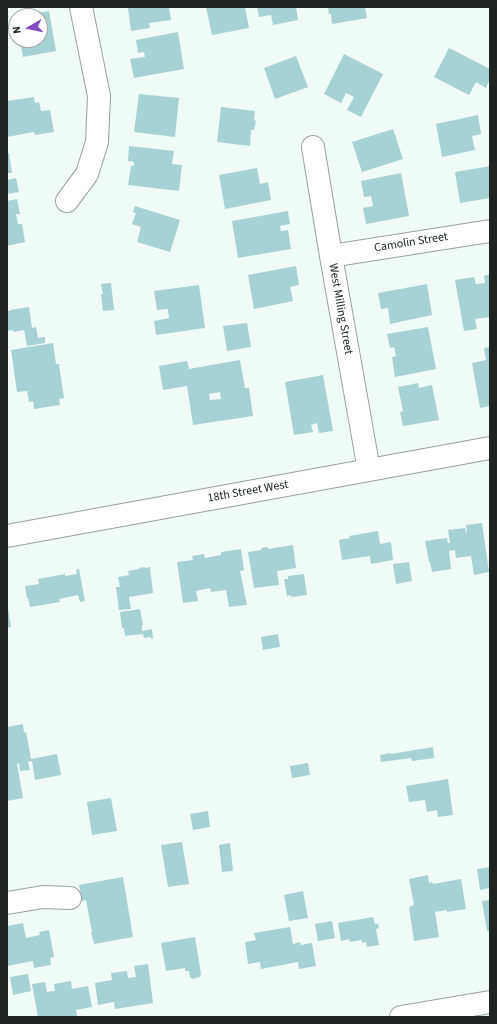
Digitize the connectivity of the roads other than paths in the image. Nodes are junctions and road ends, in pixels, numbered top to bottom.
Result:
1 (82, 7) edge
2 (313, 147) dead end
3 (68, 201) dead end
4 (490, 230) edge
5 (331, 256) junction
6 (490, 448) edge
7 (369, 470) junction
8 (7, 536) edge
9 (70, 898) dead end
10 (7, 903) edge
11 (490, 1002) edge
12 (402, 1017) edge

1 - 3 street
2 - 5 street, West Milling Street
4 - 5 street, Camolin Street
5 - 7 street, West Milling Street
6 - 7 street, 18th Street West
7 - 8 street, 18th Street West
9 - 10 street
11 - 12 street

